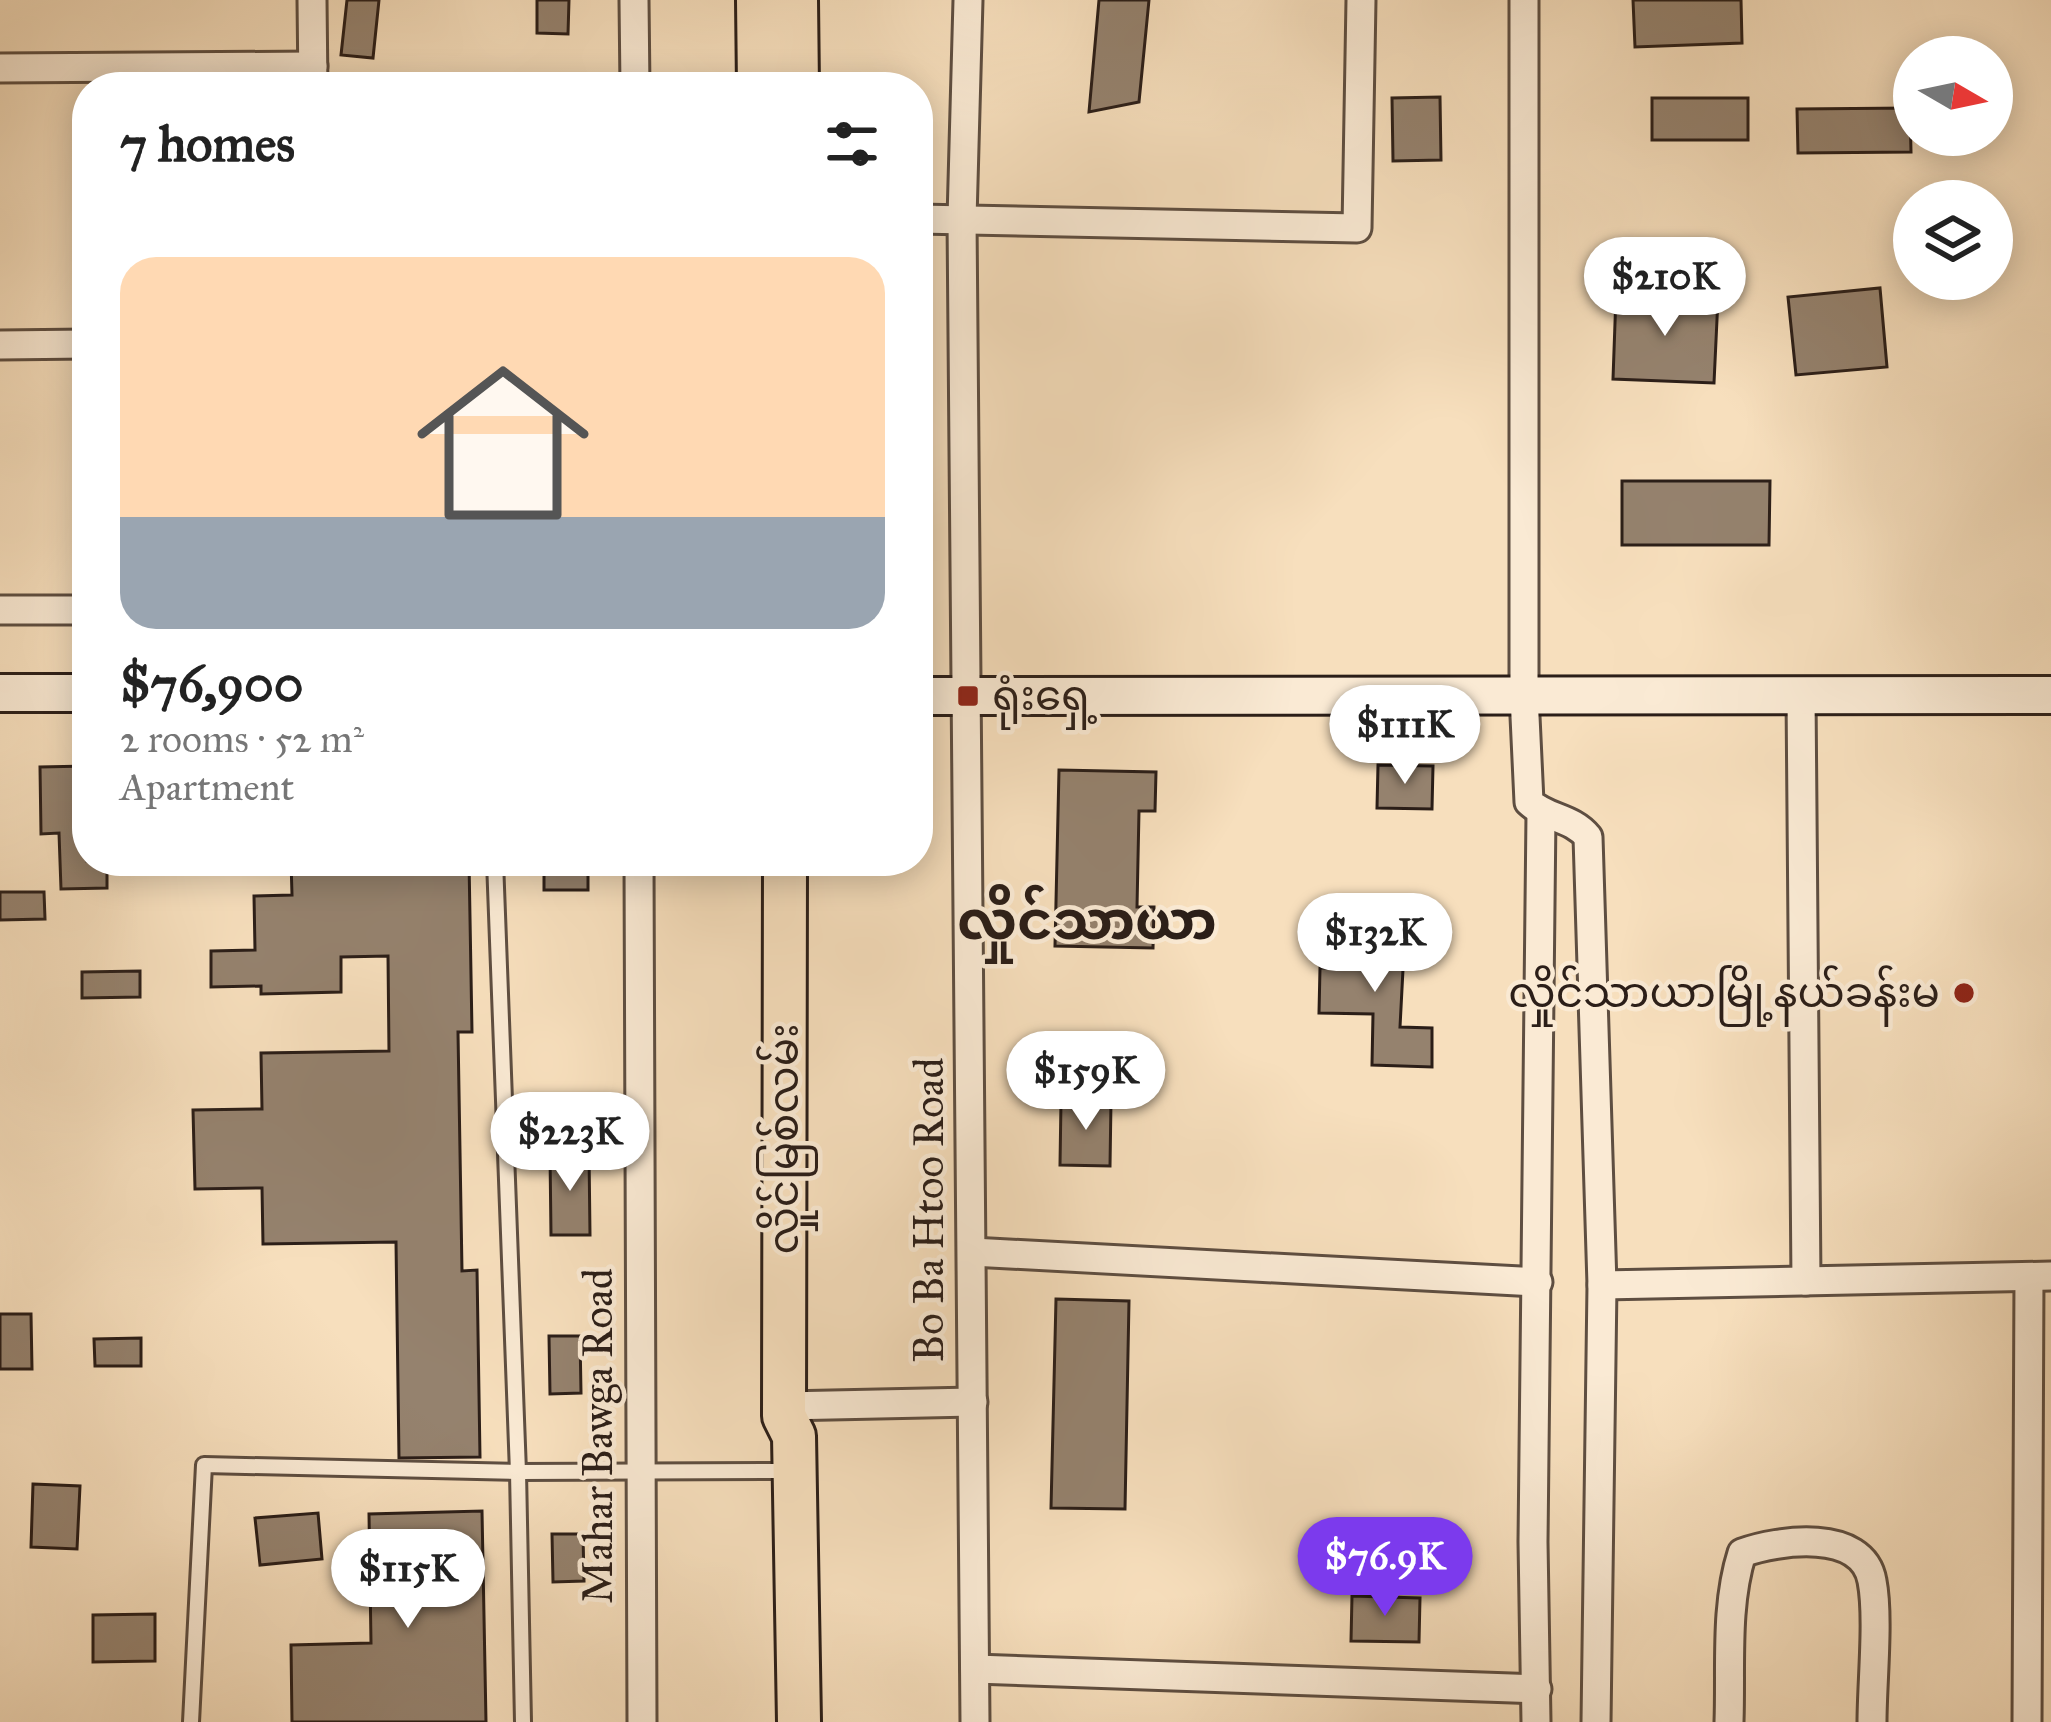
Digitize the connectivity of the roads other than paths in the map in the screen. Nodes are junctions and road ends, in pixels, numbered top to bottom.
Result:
1 (312, 0) edge
2 (634, 0) edge
3 (758, 0) edge
4 (796, 0) edge
5 (968, 0) edge
6 (1361, 0) edge
7 (1524, 0) edge
8 (0, 68) edge
9 (156, 72) edge
10 (313, 72) edge
11 (635, 72) edge
12 (759, 72) edge
13 (797, 72) edge
14 (933, 219) edge
15 (962, 219) junction
16 (72, 344) edge
17 (0, 345) edge
18 (0, 610) edge
19 (72, 610) edge
20 (72, 693) edge
21 (0, 694) edge
22 (1524, 695) junction
23 (1801, 695) junction
24 (2051, 695) edge
25 (933, 696) edge
26 (968, 697) junction
27 (1541, 814) junction
28 (496, 876) edge
29 (639, 876) edge
30 (785, 876) edge
31 (972, 1252) junction
32 (2040, 1277) edge
33 (1806, 1281) junction
34 (1538, 1282) junction
35 (1602, 1285) junction
36 (973, 1402) junction
37 (784, 1411) junction
38 (518, 1472) junction
39 (639, 1472) junction
40 (784, 1472) junction
41 (975, 1669) junction
42 (1537, 1688) junction
43 (2039, 1691) edge
44 (191, 1722) edge
45 (524, 1722) edge
46 (641, 1722) edge
47 (775, 1722) edge
48 (799, 1722) edge
49 (975, 1722) edge
50 (1537, 1722) edge
51 (1596, 1722) edge
52 (1730, 1722) edge
53 (1872, 1722) edge
54 (2026, 1722) edge

1 - 10 street
2 - 11 street
3 - 12 main road
4 - 13 main road
5 - 15 street, Bo Ba Htoo Road
6 - 15 street
7 - 22 street
8 - 9 street
14 - 15 street
15 - 26 street, Bo Ba Htoo Road
16 - 17 street
18 - 19 street
20 - 21 main road
22 - 23 main road
22 - 26 main road
22 - 27 street
23 - 24 main road
23 - 33 street
25 - 26 main road
26 - 31 street, Bo Ba Htoo Road
27 - 34 street
27 - 35 street
28 - 38 lane
29 - 39 street, Mahar Bawga Road
30 - 37 main road, လှိုင်မြစ်လမ်း
31 - 34 street
31 - 36 street, Bo Ba Htoo Road
32 - 33 street
32 - 43 street
33 - 35 street
34 - 42 street
35 - 51 street
36 - 37 street
36 - 41 street, Bo Ba Htoo Road
37 - 40 main road, လှိုင်မြစ်လမ်း
38 - 39 lane
38 - 44 lane
38 - 45 lane
39 - 40 lane
39 - 46 street, Mahar Bawga Road
40 - 47 main road, လှိုင်မြစ်လမ်း
40 - 48 main road, လှိုင်မြစ်လမ်း
41 - 42 street
41 - 49 street, Bo Ba Htoo Road
42 - 50 street
43 - 54 street
52 - 53 street

